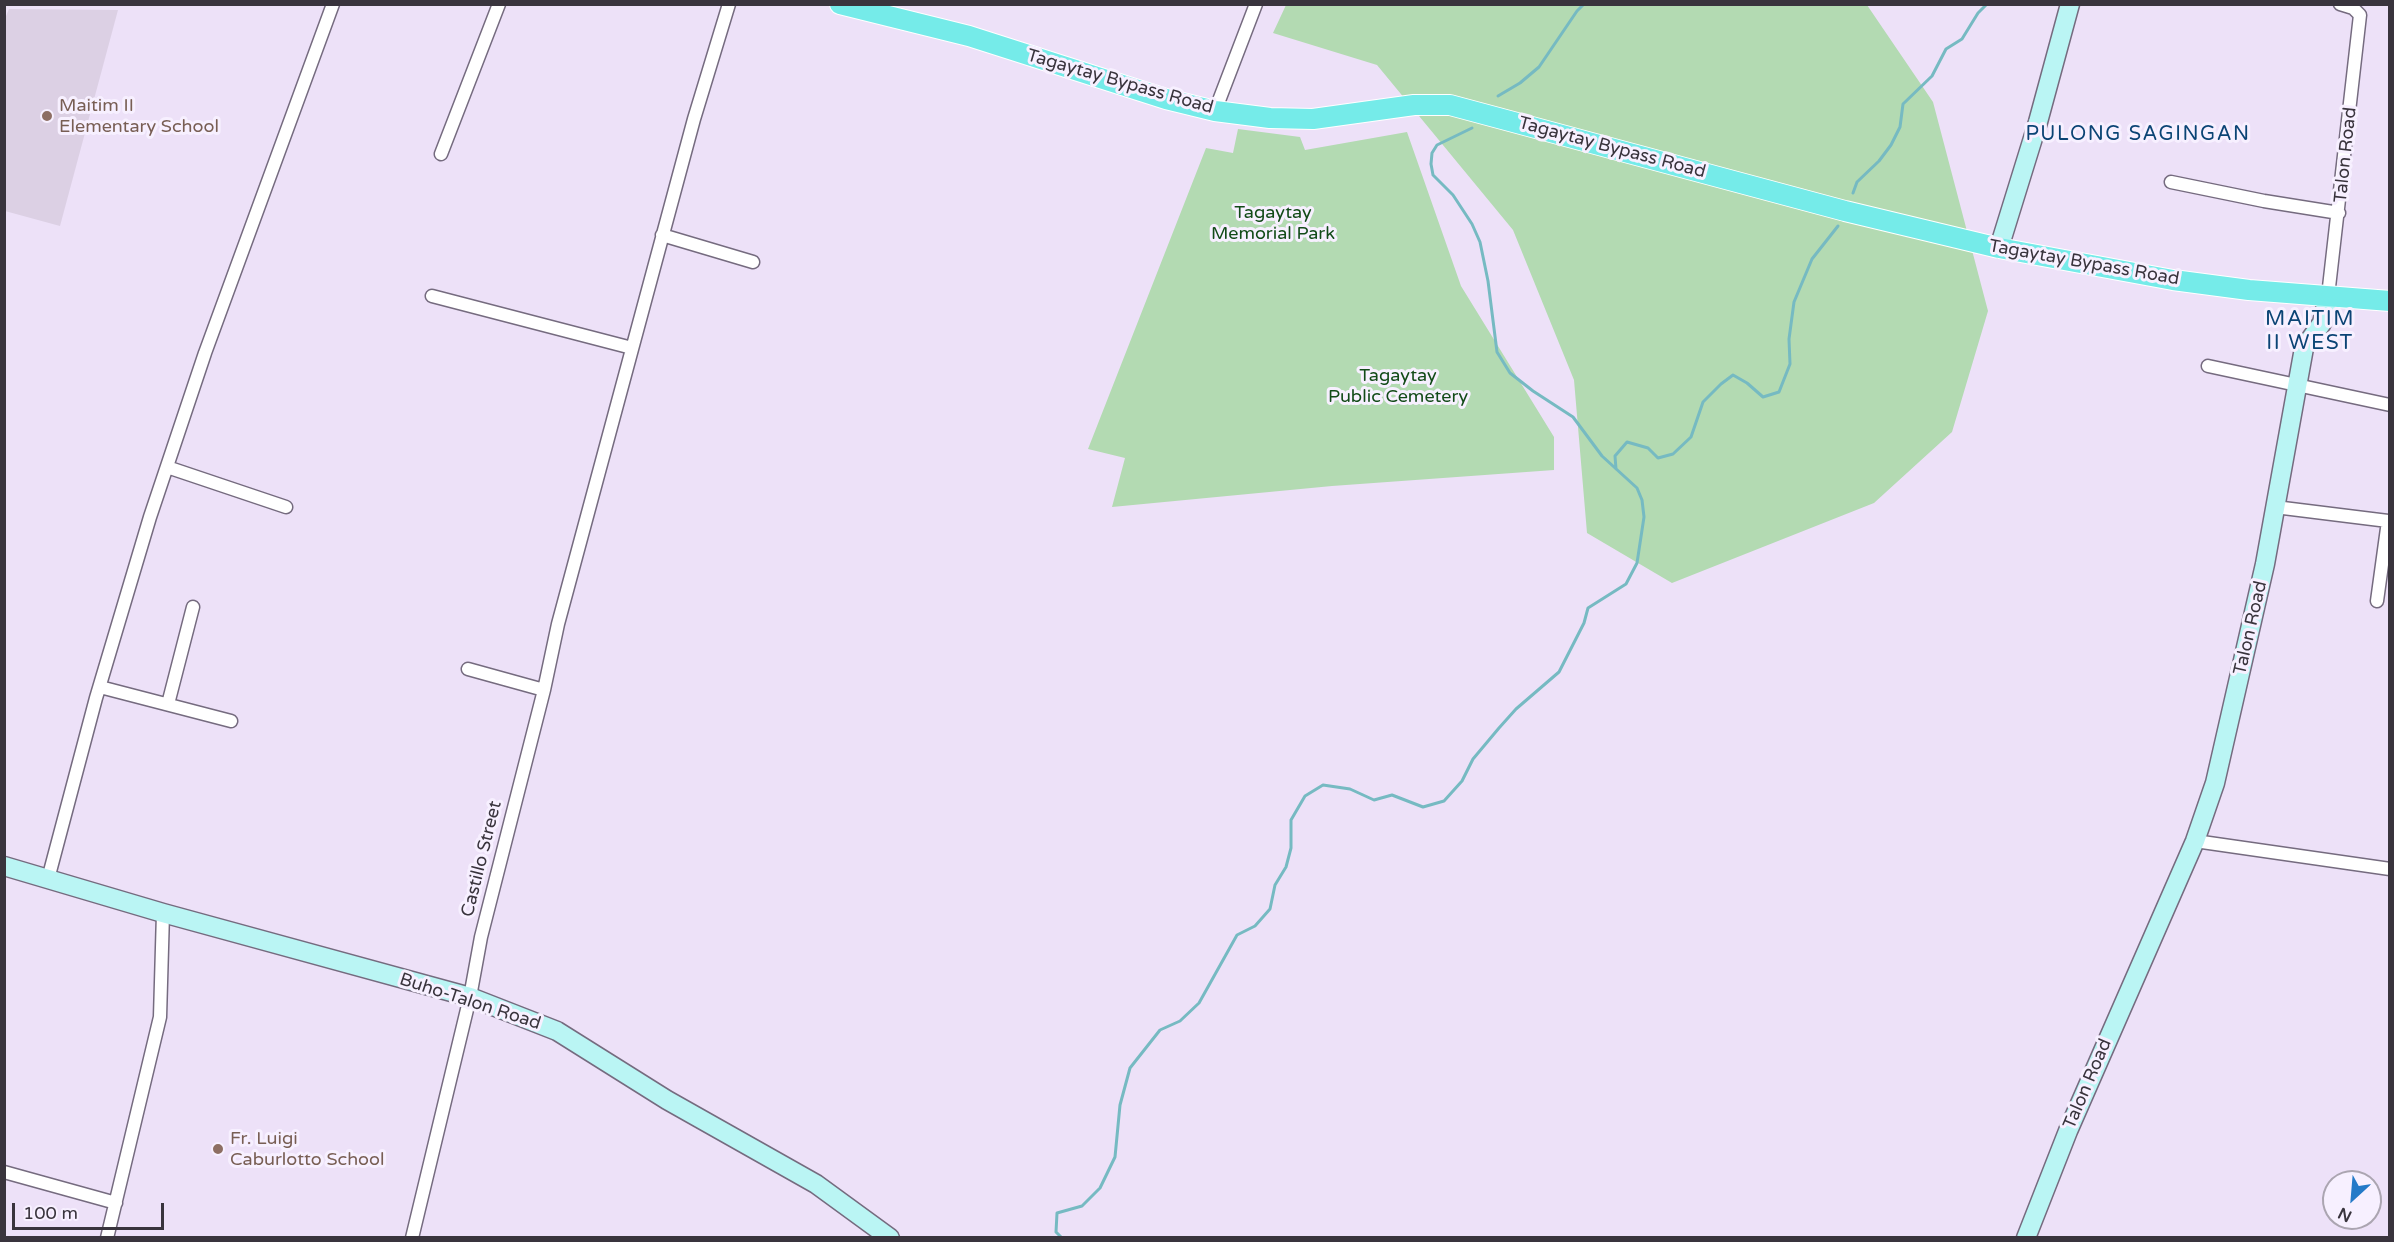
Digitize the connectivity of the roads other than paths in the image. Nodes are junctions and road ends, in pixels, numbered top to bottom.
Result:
1 (333, 4) edge
2 (499, 4) edge
3 (729, 4) edge
4 (840, 4) edge
5 (1256, 4) edge
6 (2070, 4) edge
7 (2340, 4) edge
8 (869, 7) edge
9 (1215, 111) junction
10 (441, 154) dead end
11 (2171, 182) dead end
12 (2339, 213) junction
13 (662, 235) junction
14 (1999, 248) junction
15 (753, 262) dead end
16 (432, 296) dead end
17 (2328, 296) junction
18 (2390, 301) edge
19 (632, 348) junction
20 (2208, 366) dead end
21 (2298, 386) junction
22 (2390, 405) edge
23 (166, 467) junction
24 (286, 507) dead end
25 (2275, 507) junction
26 (2377, 601) dead end
27 (193, 607) dead end
28 (468, 669) dead end
29 (100, 687) junction
30 (544, 690) junction
31 (168, 704) junction
32 (231, 721) dead end
33 (2195, 841) junction
34 (4, 866) edge
35 (2390, 869) edge
36 (48, 879) junction
37 (163, 913) junction
38 (470, 997) junction
39 (4, 1172) edge
40 (116, 1203) junction
41 (107, 1238) edge
42 (412, 1238) edge
43 (890, 1238) edge
44 (2026, 1238) edge

1 - 23 street
2 - 10 street
3 - 13 street, Castillo Street
4 - 8 main road, Tagaytay Bypass Road
5 - 9 street
6 - 14 street
7 - 12 street, Talon Road
8 - 9 main road, Tagaytay Bypass Road
9 - 14 main road, Tagaytay Bypass Road
11 - 12 street
12 - 17 street, Talon Road
13 - 15 street
13 - 19 street, Castillo Street
14 - 17 main road, Tagaytay Bypass Road
16 - 19 street
17 - 18 main road, Tagaytay Bypass Road
17 - 21 street, Talon Road
19 - 30 street, Castillo Street
20 - 21 street
21 - 22 street
21 - 25 street, Talon Road
23 - 24 street
23 - 29 street
25 - 26 street
25 - 33 street, Talon Road
27 - 31 street
28 - 30 street
29 - 31 street
29 - 36 street
30 - 38 street, Castillo Street
31 - 32 street
33 - 35 street
33 - 44 street, Talon Road
34 - 36 street, Buho-Talon Road
36 - 37 street, Buho-Talon Road
37 - 38 street, Buho-Talon Road
37 - 40 street
38 - 42 street, Castillo Street
38 - 43 street, Buho-Talon Road
39 - 40 street
40 - 41 street

